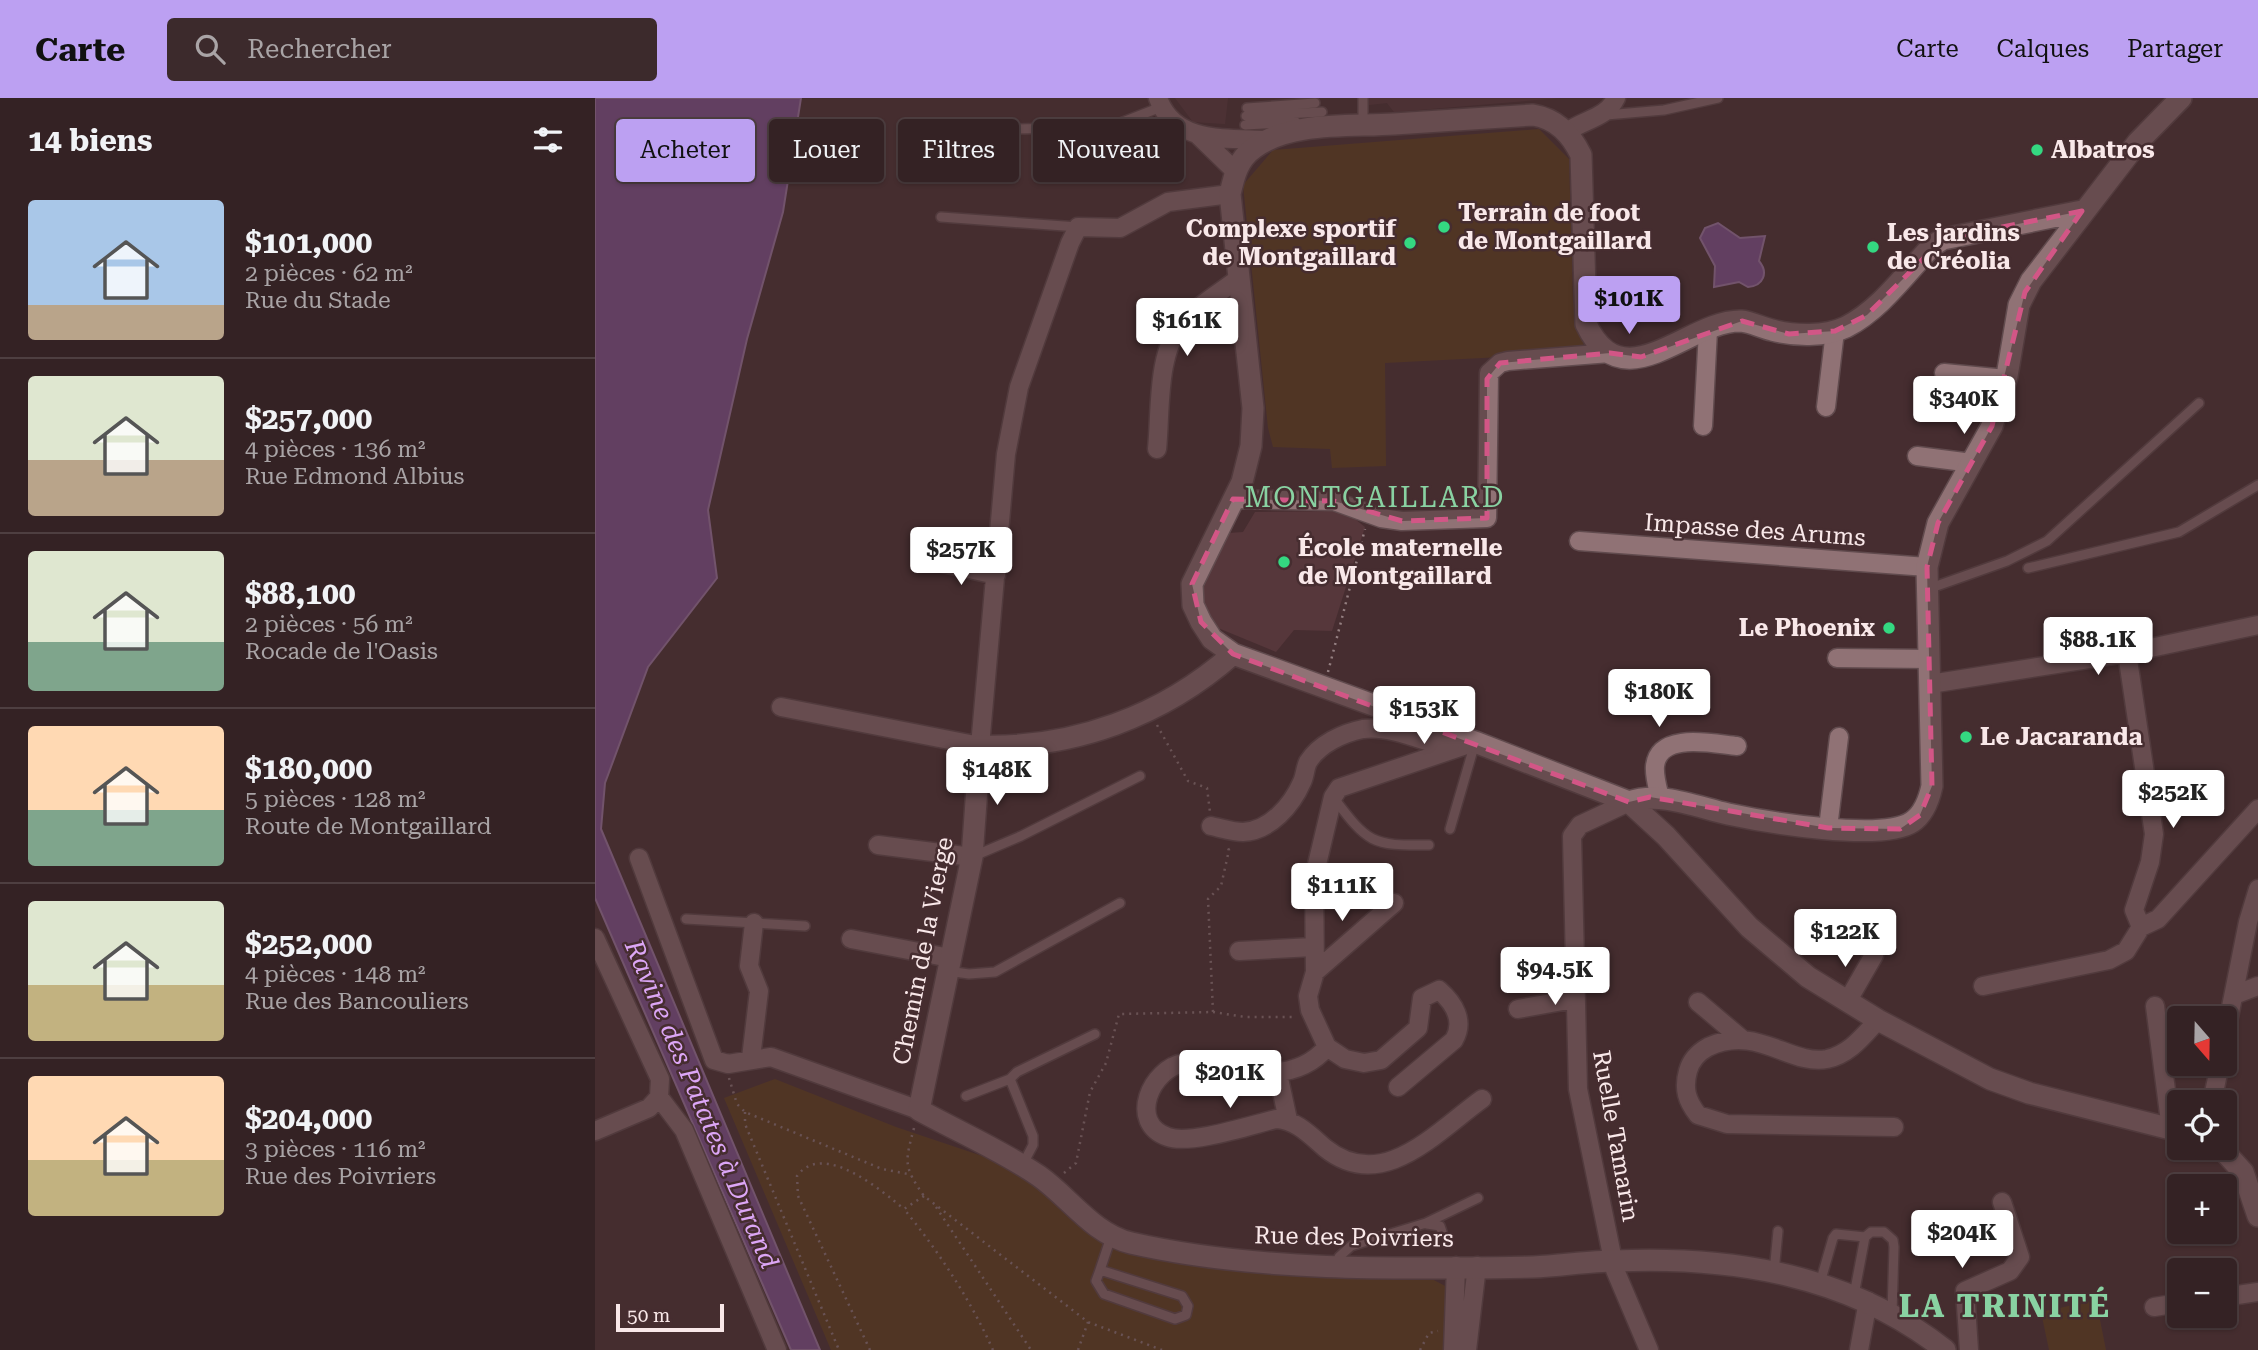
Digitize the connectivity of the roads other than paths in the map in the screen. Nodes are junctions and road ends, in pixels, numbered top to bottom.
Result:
1 (1363, 98) edge
2 (1616, 98) edge
3 (1718, 98) edge
4 (2181, 98) edge
5 (1314, 100) edge
6 (1160, 103) edge
7 (1170, 119) edge
8 (1327, 120) junction
9 (1608, 121) junction
10 (1363, 126) junction
11 (1184, 128) edge
12 (1019, 129) edge
13 (1244, 131) edge
14 (1567, 132) junction
15 (1199, 135) junction
16 (1230, 194) junction
17 (2082, 211) junction
18 (941, 217) dead end
19 (1078, 228) junction
20 (1239, 278) junction
21 (1708, 330) junction
22 (1835, 331) junction
23 (1610, 353) junction
24 (1944, 373) dead end
25 (2006, 379) junction
26 (2199, 403) dead end
27 (1826, 407) dead end
28 (1703, 426) dead end
29 (1157, 449) dead end
30 (1917, 456) dead end
31 (1972, 463) junction
32 (2258, 485) edge
33 (1233, 499) junction
34 (1579, 541) dead end
35 (934, 561) dead end
36 (1927, 567) junction
37 (2028, 568) dead end
38 (996, 575) junction
39 (1928, 589) junction
40 (2258, 625) edge
41 (2127, 653) junction
42 (1233, 654) junction
43 (1837, 658) dead end
44 (1930, 659) junction
45 (1930, 684) junction
46 (782, 707) dead end
47 (1839, 737) dead end
48 (1475, 742) junction
49 (980, 746) junction
50 (1737, 746) dead end
51 (1451, 749) junction
52 (1140, 776) dead end
53 (2258, 794) edge
54 (1333, 797) junction
55 (1660, 799) junction
56 (1629, 802) junction
57 (2258, 809) edge
58 (1211, 826) road end
59 (1828, 828) junction
60 (1450, 829) dead end
61 (878, 845) dead end
62 (1429, 845) dead end
63 (972, 857) junction
64 (639, 858) dead end
65 (2258, 889) edge
66 (1120, 903) dead end
67 (1394, 903) dead end
68 (686, 919) dead end
69 (754, 923) junction
70 (805, 926) dead end
71 (2141, 926) junction
72 (1863, 935) dead end
73 (595, 938) edge
74 (851, 939) dead end
75 (1313, 947) junction
76 (1239, 951) dead end
77 (948, 965) junction
78 (1315, 972) junction
79 (1983, 986) dead end
80 (2258, 986) edge
81 (2234, 995) junction
82 (1574, 999) junction
83 (1698, 1002) dead end
84 (1847, 1002) junction
85 (2155, 1006) dead end
86 (2232, 1006) edge
87 (1518, 1009) dead end
88 (1878, 1020) junction
89 (1095, 1034) dead end
90 (1743, 1040) junction
91 (1327, 1047) junction
92 (751, 1058) junction
93 (1278, 1074) junction
94 (1010, 1079) junction
95 (1398, 1087) dead end
96 (2169, 1090) edge
97 (967, 1096) dead end
98 (659, 1097) junction
99 (1482, 1098) dead end
100 (919, 1110) junction
101 (1288, 1120) junction
102 (1894, 1127) dead end
103 (2167, 1128) edge
104 (595, 1131) edge
105 (2232, 1160) edge
106 (1022, 1166) junction
107 (1478, 1198) dead end
108 (2003, 1202) dead end
109 (2258, 1216) edge
110 (1426, 1223) junction
111 (1778, 1231) dead end
112 (1442, 1232) dead end
113 (1111, 1235) junction
114 (1865, 1237) junction
115 (1614, 1261) junction
116 (1338, 1266) junction
117 (1467, 1266) junction
118 (1100, 1269) junction
119 (1774, 1272) junction
120 (1820, 1284) junction
121 (2258, 1292) edge
122 (2237, 1295) edge
123 (1861, 1298) junction
124 (2167, 1305) edge
125 (2154, 1307) dead end
126 (1892, 1313) junction
127 (777, 1350) edge
128 (1453, 1350) edge
129 (1467, 1350) edge
130 (1649, 1350) edge
131 (1859, 1350) edge
132 (1945, 1350) edge
133 (1969, 1350) edge

1 - 10 lane
2 - 9 street
3 - 9 lane
4 - 17 street
5 - 8 lane
5 - 13 lane
6 - 7 street
6 - 12 lane
8 - 10 street
8 - 13 lane
8 - 13 street
9 - 14 street
10 - 14 street
11 - 15 street
13 - 15 street
13 - 15 street
13 - 16 street
14 - 23 street
16 - 19 street
16 - 20 street
17 - 22 street
17 - 25 street
18 - 19 lane
19 - 38 street
20 - 29 street
20 - 33 street
21 - 22 street
21 - 23 street
21 - 28 street
22 - 27 street
23 - 33 street
24 - 25 street
25 - 31 street
26 - 39 lane
30 - 31 street
31 - 36 street
32 - 37 lane
33 - 42 street
34 - 36 street, Impasse des Arums
35 - 38 street
36 - 39 street
38 - 49 street
39 - 44 street
40 - 41 street
41 - 45 street
41 - 71 street
42 - 48 street
42 - 49 street
43 - 44 street
44 - 45 street
45 - 59 street
46 - 49 street
47 - 59 street
48 - 51 street
48 - 56 street
48 - 60 lane
49 - 63 street, Chemin de la Vierge
50 - 55 street
51 - 54 street
51 - 58 street
52 - 63 lane
53 - 57 street
54 - 62 lane
54 - 75 street
55 - 56 street
55 - 59 street
56 - 82 street, Ruelle Tamarin
56 - 84 street
57 - 71 street
61 - 63 street
63 - 77 street, Chemin de la Vierge
64 - 92 street, Rue des Poivriers
65 - 81 street
66 - 77 lane
67 - 78 street
68 - 69 lane
69 - 70 lane
69 - 92 street
71 - 79 street
72 - 84 street
73 - 98 street
74 - 77 street
75 - 76 street
75 - 78 street
77 - 100 street, Chemin de la Vierge
78 - 91 street
80 - 81 street
81 - 86 street
82 - 87 street
82 - 115 street, Ruelle Tamarin
83 - 90 street
84 - 88 street
85 - 96 street
88 - 90 street
88 - 103 street
89 - 94 lane
90 - 102 street
91 - 93 street
91 - 95 street
92 - 100 street, Rue des Poivriers
93 - 101 street
93 - 101 street
94 - 97 lane
94 - 106 lane
98 - 104 street
98 - 127 street
99 - 101 street
100 - 106 street, Rue des Poivriers
105 - 109 street
106 - 113 street, Rue des Poivriers
107 - 110 lane
108 - 133 street
110 - 112 lane
110 - 116 lane
111 - 119 lane
113 - 116 street, Rue des Poivriers
113 - 118 lane
114 - 120 lane
114 - 123 lane
114 - 126 lane
115 - 117 street, Rue des Poivriers
115 - 119 street, Rue des Poivriers
115 - 130 street, Ruelle Tamarin
116 - 117 street, Rue des Poivriers
117 - 128 street
117 - 129 street
118 - 118 lane
119 - 120 street, Rue des Poivriers
120 - 123 street, Rue des Poivriers
121 - 122 street
123 - 126 street, Rue des Poivriers
123 - 131 street
124 - 125 street
126 - 132 street, Rue des Poivriers

